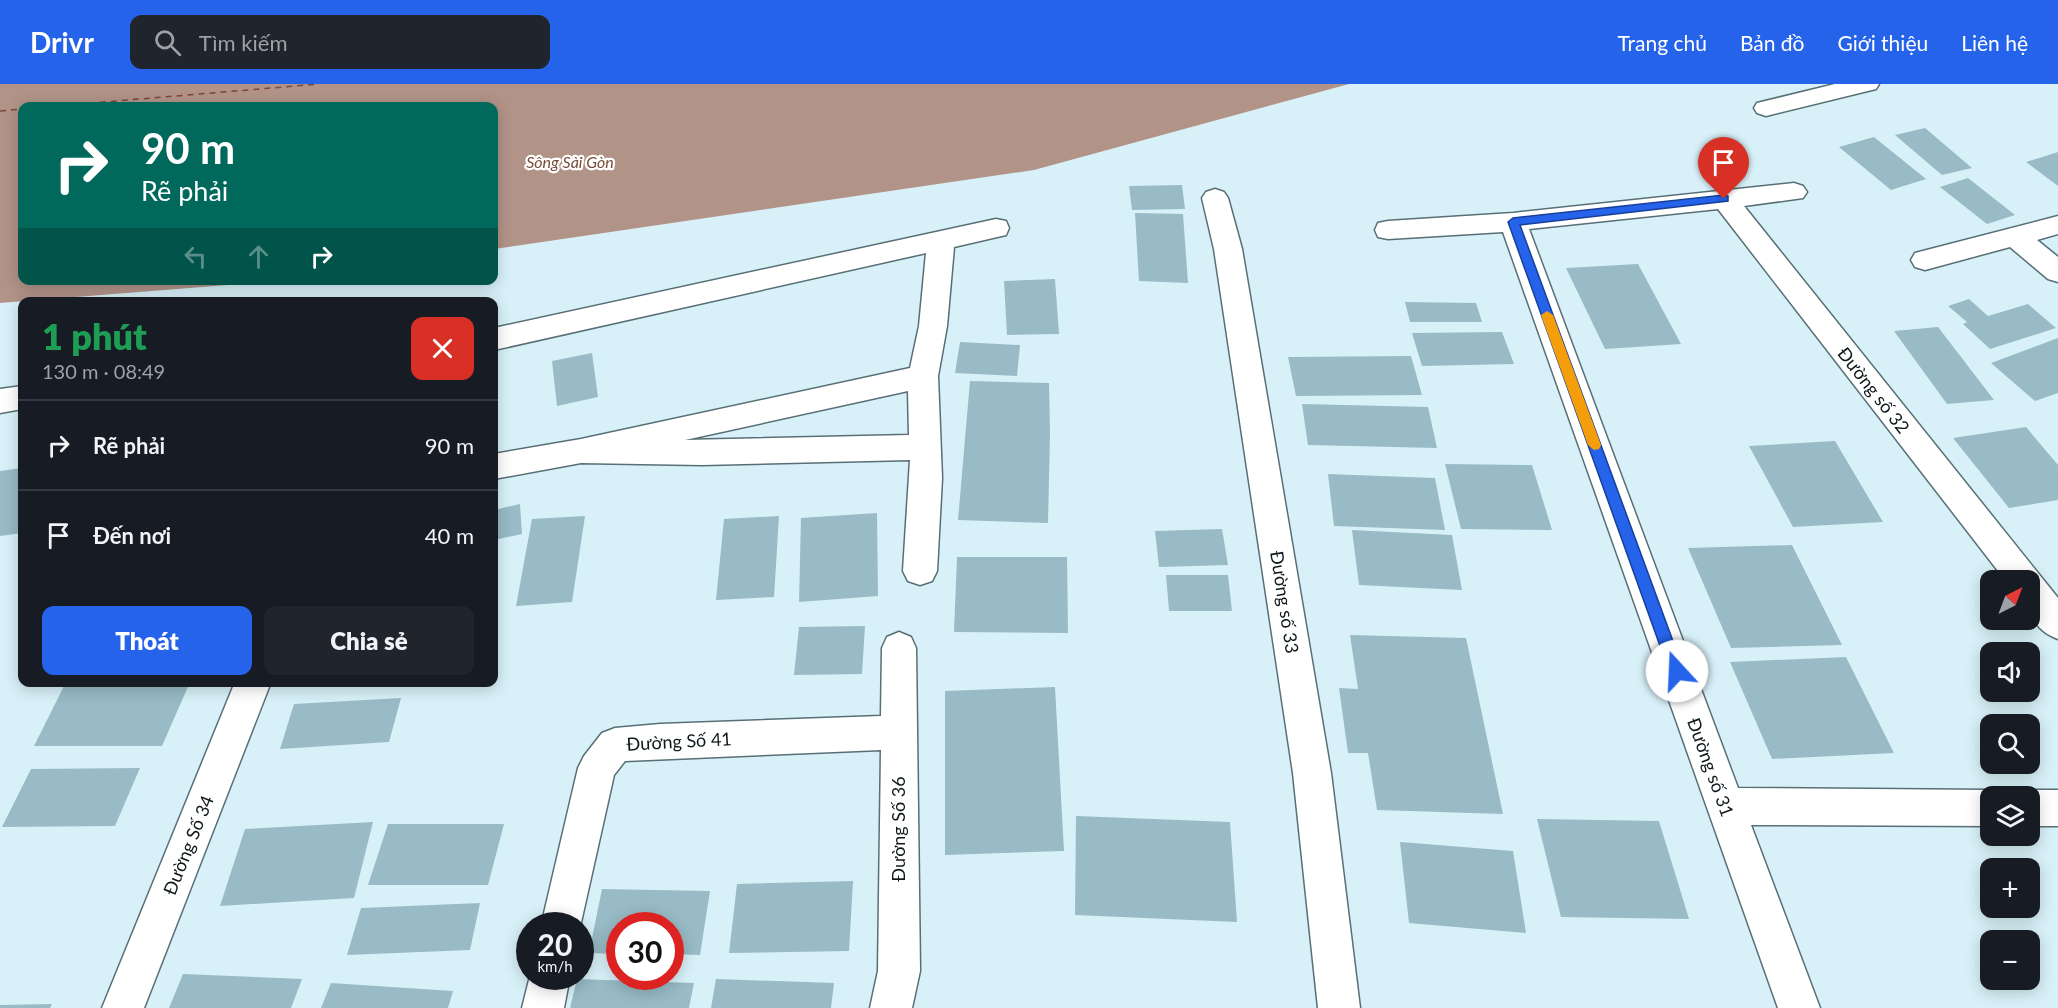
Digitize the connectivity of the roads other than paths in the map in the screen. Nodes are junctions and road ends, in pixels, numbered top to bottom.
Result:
1 (1867, 84) edge
2 (1766, 108) dead end
3 (1794, 192) dead end
4 (1215, 198) dead end
5 (1724, 199) junction
6 (1513, 222) junction
7 (2058, 225) edge
8 (996, 228) dead end
9 (1388, 230) dead end
10 (2015, 236) junction
11 (940, 239) junction
12 (1925, 260) dead end
13 (2058, 273) edge
14 (498, 338) edge
15 (923, 376) junction
16 (18, 399) edge
17 (0, 401) edge
18 (924, 447) junction
19 (581, 451) junction
20 (498, 465) edge
21 (2016, 570) edge
22 (920, 571) dead end
23 (2040, 601) edge
24 (2058, 624) edge
25 (899, 648) dead end
26 (251, 687) edge
27 (898, 732) junction
28 (1726, 806) junction
29 (1980, 808) edge
30 (2040, 808) edge
31 (2058, 808) edge
32 (564, 912) edge
33 (547, 990) edge
34 (123, 1008) edge
35 (543, 1008) edge
36 (891, 1008) edge
37 (1339, 1008) edge
38 (1799, 1008) edge

1 - 2 street
3 - 5 street
4 - 37 street, Đường số 33
5 - 6 street
5 - 21 street, Đường số 32
6 - 9 street
6 - 28 street, Đường số 31
7 - 10 street
8 - 11 street
10 - 12 street
10 - 13 street
11 - 14 street
11 - 15 street
15 - 18 street
15 - 19 street
16 - 17 street
18 - 19 street
18 - 22 street
19 - 20 street
23 - 24 street
25 - 27 street, Đường Số 36
26 - 34 street, Đường Số 34
27 - 32 street, Đường Số 41
27 - 36 street, Đường Số 36
28 - 29 street
28 - 38 street, Đường số 31
30 - 31 street
33 - 35 street

